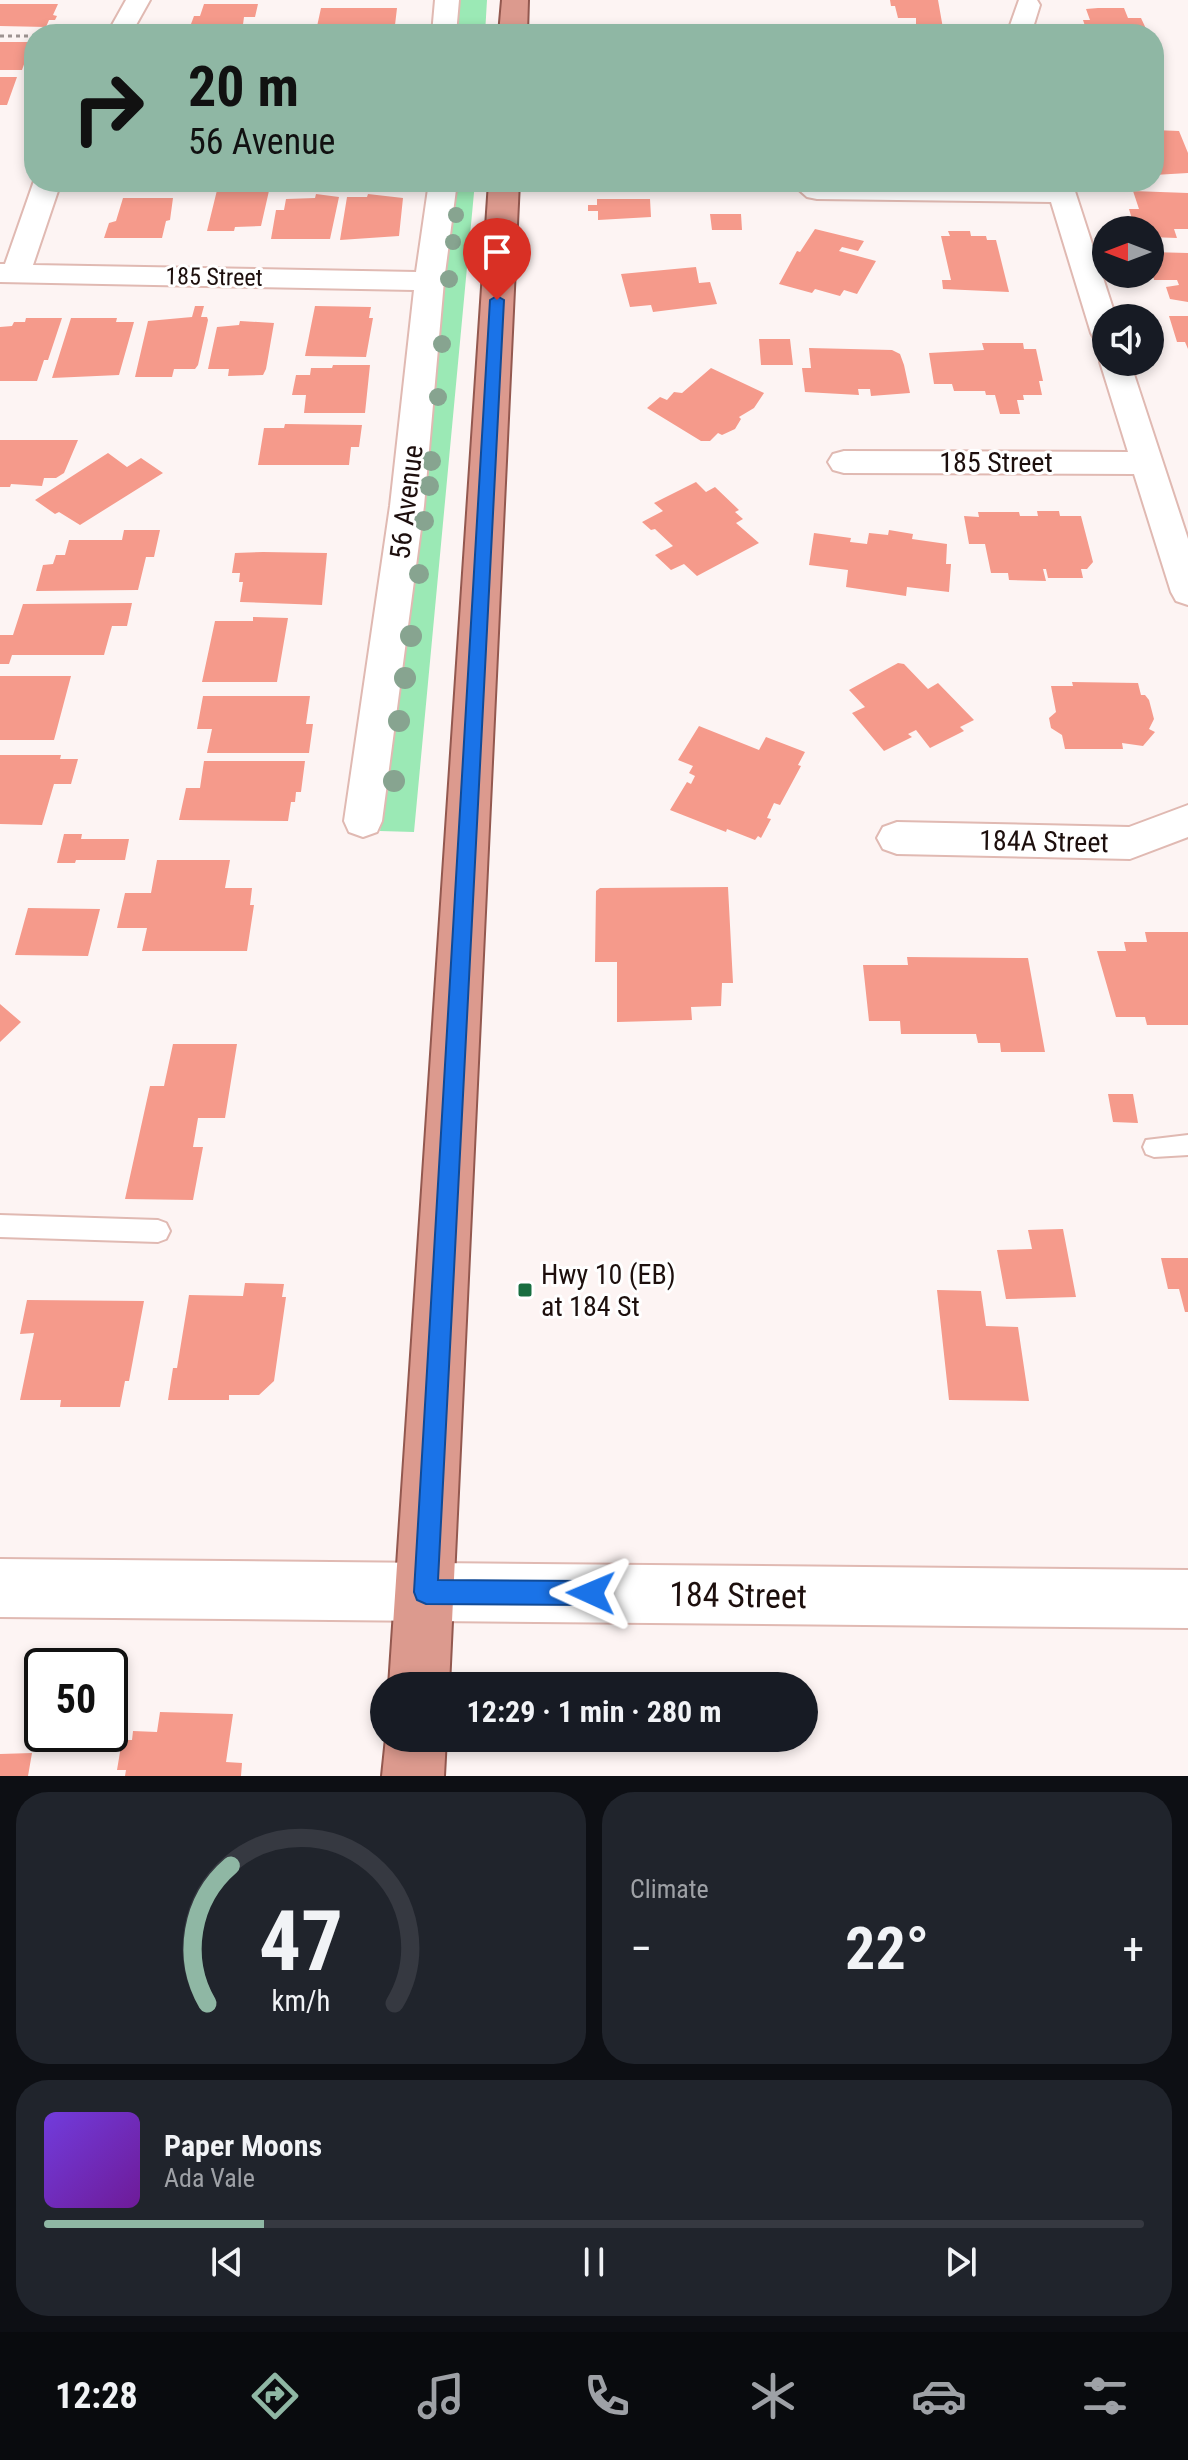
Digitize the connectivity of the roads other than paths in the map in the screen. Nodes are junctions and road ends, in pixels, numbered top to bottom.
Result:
1 (138, 0) edge
2 (447, 0) edge
3 (515, 0) edge
4 (1028, 5) dead end
5 (125, 24) edge
6 (445, 24) edge
7 (514, 24) edge
8 (1022, 24) edge
9 (43, 192) edge
10 (442, 192) edge
11 (503, 192) edge
12 (1061, 192) edge
13 (8, 273) edge
14 (429, 281) junction
15 (1097, 304) edge
16 (1119, 376) edge
17 (844, 462) dead end
18 (1147, 463) junction
19 (1188, 592) edge
20 (363, 821) dead end
21 (1188, 821) edge
22 (897, 838) dead end
23 (1188, 1145) edge
24 (1154, 1147) dead end
25 (0, 1226) edge
26 (158, 1231) dead end
27 (0, 1588) edge
28 (426, 1592) junction
29 (1188, 1599) edge
30 (420, 1672) edge
31 (415, 1752) edge
32 (413, 1776) edge

1 - 5 street
2 - 6 street
3 - 7 highway
4 - 8 street
9 - 13 street
10 - 14 street, 56 Avenue
11 - 28 highway
12 - 15 street
13 - 14 street, 185 Street
14 - 20 street, 56 Avenue
16 - 18 street
17 - 18 street, 185 Street
18 - 19 street
21 - 22 street, 184A Street
23 - 24 lane
25 - 26 lane
27 - 28 main road, 184 Street
28 - 29 main road, 184 Street
28 - 30 highway
31 - 32 highway

